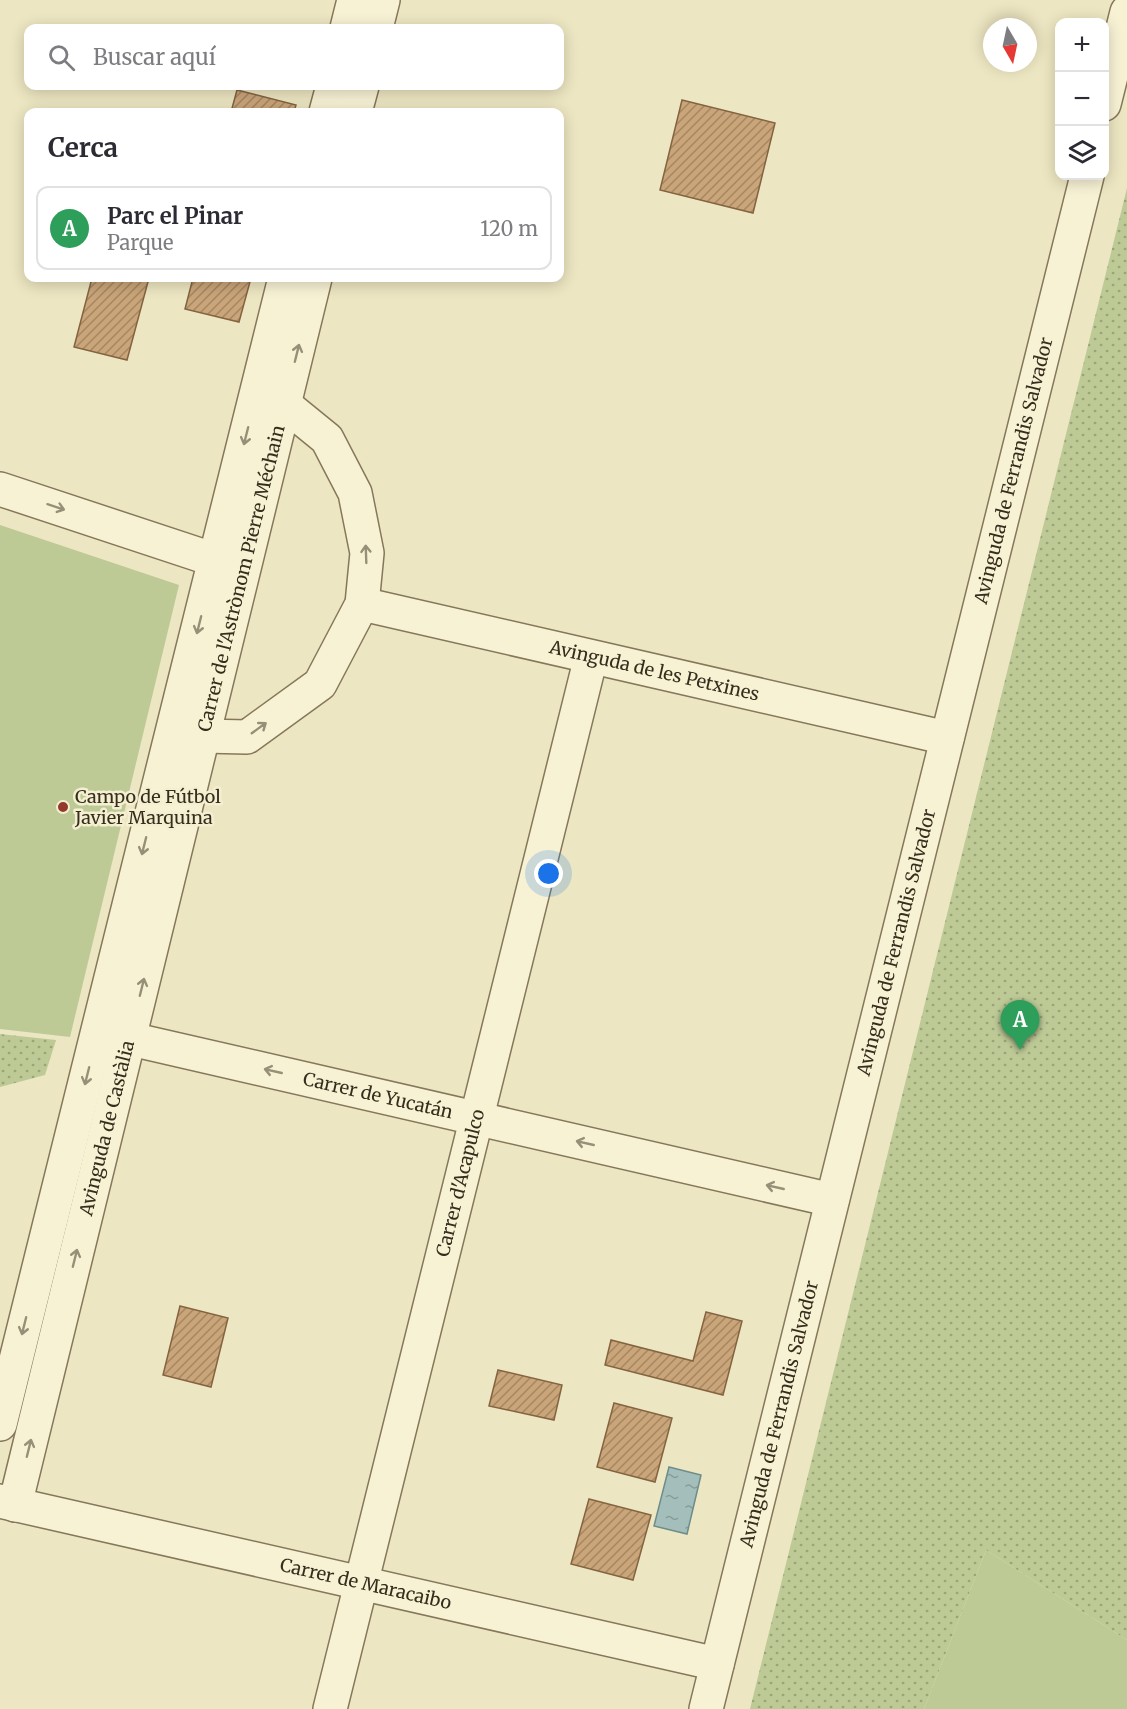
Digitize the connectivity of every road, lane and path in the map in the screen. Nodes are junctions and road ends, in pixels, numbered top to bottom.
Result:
1 (354, 0) edge
2 (383, 0) edge
3 (1127, 12) edge
4 (348, 24) edge
5 (377, 24) edge
6 (1109, 84) edge
7 (332, 90) edge
8 (361, 90) edge
9 (327, 108) edge
10 (356, 108) edge
11 (1086, 180) edge
12 (285, 282) edge
13 (314, 282) edge
14 (270, 399) junction
15 (0, 489) edge
16 (215, 560) junction
17 (362, 604) junction
18 (591, 657) junction
19 (188, 732) junction
20 (947, 738) junction
21 (98, 1031) junction
22 (129, 1038) junction
23 (477, 1118) junction
24 (832, 1200) junction
25 (0, 1424) edge
26 (8, 1503) edge
27 (362, 1584) junction
28 (717, 1664) junction
29 (330, 1709) edge
30 (706, 1709) edge

1 - 4 street
2 - 5 street
3 - 6 street
7 - 9 street
8 - 10 street
11 - 20 street, Avinguda de Ferrandis Salvador
12 - 14 street, Carrer de l'Astrònom Pierre Méchain
14 -> 13 street, Carrer de l'Astrònom Pierre Méchain
14 -> 16 street, Carrer de l'Astrònom Pierre Méchain
17 -> 14 street
14 - 19 street, Carrer de l'Astrònom Pierre Méchain
15 -> 16 street
16 -> 19 street, Carrer de l'Astrònom Pierre Méchain
17 - 18 street, Avinguda de les Petxines
19 -> 17 street
18 - 20 street, Avinguda de les Petxines
18 - 23 street, Carrer d'Acapulco
19 -> 21 street, Avinguda de Castàlia
22 -> 19 street, Avinguda de Castàlia
20 - 24 street, Avinguda de Ferrandis Salvador
21 - 22 street, Carrer de Yucatán
21 -> 25 street, Avinguda de Castàlia
23 -> 22 street, Carrer de Yucatán
26 -> 22 street, Avinguda de Castàlia
24 -> 23 street, Carrer de Yucatán
23 - 27 street, Carrer d'Acapulco
24 - 28 street, Avinguda de Ferrandis Salvador
26 - 27 street, Carrer de Maracaibo
27 - 28 street, Carrer de Maracaibo
27 - 29 street, Carrer d'Acapulco
28 - 30 street, Avinguda de Ferrandis Salvador

